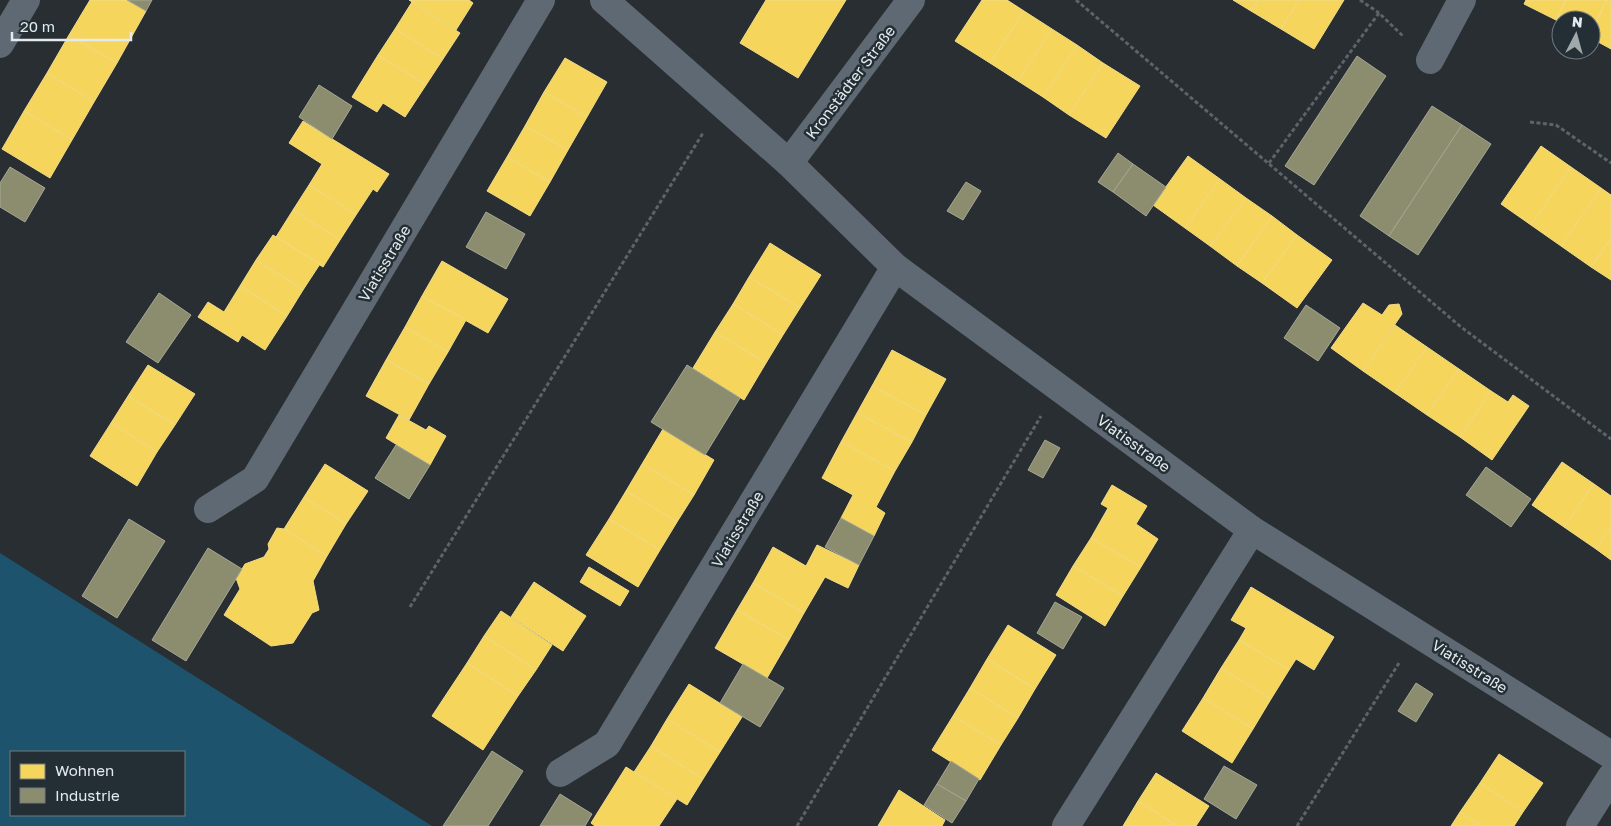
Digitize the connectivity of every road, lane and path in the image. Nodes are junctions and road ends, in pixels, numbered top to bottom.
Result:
1 (26, 0) edge
2 (542, 0) edge
3 (604, 0) edge
4 (911, 0) edge
5 (1076, 0) edge
6 (1360, 0) edge
7 (1462, 0) edge
8 (1379, 13) junction
9 (3, 32) edge
10 (1430, 60) joint
11 (722, 104) junction
12 (1530, 122) dead end
13 (789, 163) junction
14 (1269, 163) junction
15 (1611, 163) edge
16 (895, 267) junction
17 (1058, 387) junction
18 (1611, 439) edge
19 (208, 509) dead end
20 (1252, 530) junction
21 (410, 607) dead end
22 (1417, 633) junction
23 (1611, 755) edge
24 (560, 773) dead end
25 (1611, 778) edge
26 (797, 826) edge
27 (1066, 826) edge
28 (1297, 826) edge
29 (1580, 826) edge

1 - 9 street
2 - 19 street, Viatisstraße
3 - 11 street, Viatisstraße
4 - 13 street, Kronstädter Straße
5 - 14 path
6 - 8 path
7 - 10 street
8 - 10 path
8 - 14 path
11 - 13 street, Viatisstraße
11 - 21 path
12 - 15 path
13 - 16 street, Viatisstraße
14 - 18 path
16 - 17 street, Viatisstraße
16 - 24 street, Viatisstraße
17 - 20 street, Viatisstraße
17 - 26 path
20 - 22 street, Viatisstraße
20 - 27 street
22 - 23 street, Viatisstraße
22 - 28 path
25 - 29 street

